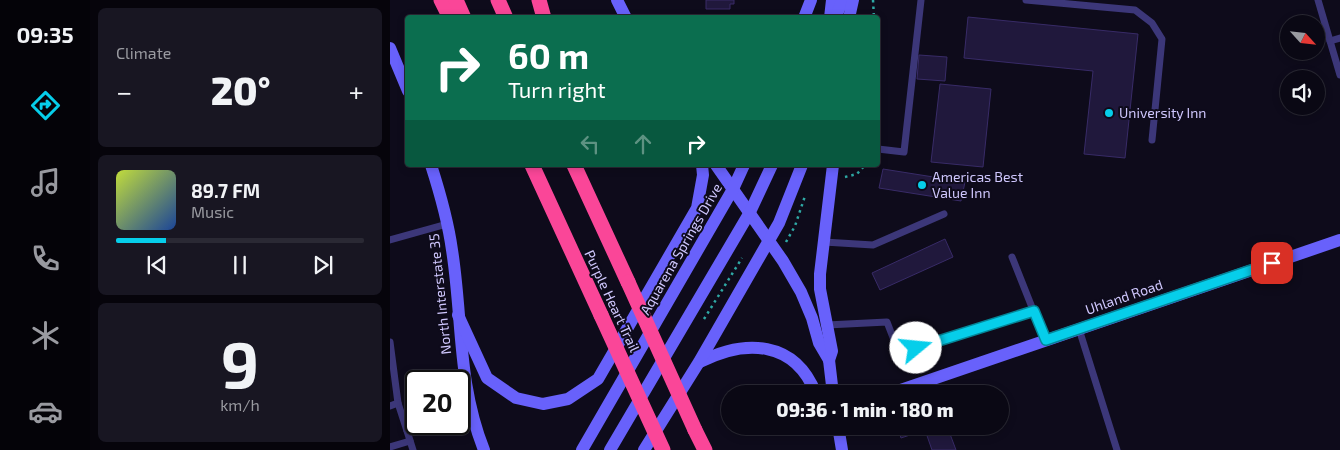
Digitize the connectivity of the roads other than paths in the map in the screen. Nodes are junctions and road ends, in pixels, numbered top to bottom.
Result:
1 (441, 0) edge
2 (456, 0) edge
3 (498, 0) edge
4 (539, 0) edge
5 (617, 0) edge
6 (811, 0) edge
7 (832, 0) edge
8 (843, 0) edge
9 (852, 0) edge
10 (921, 0) edge
11 (1026, 0) edge
12 (1318, 0) edge
13 (448, 15) edge
14 (463, 15) edge
15 (505, 15) edge
16 (543, 15) edge
17 (624, 15) edge
18 (805, 15) edge
19 (830, 15) edge
20 (836, 15) edge
21 (850, 15) edge
22 (1340, 38) edge
23 (1330, 41) junction
24 (390, 48) edge
25 (1340, 75) edge
26 (405, 85) edge
27 (1152, 140) dead end
28 (880, 150) edge
29 (433, 167) edge
30 (527, 167) edge
31 (533, 167) edge
32 (575, 167) edge
33 (586, 167) edge
34 (702, 167) edge
35 (717, 167) edge
36 (743, 167) edge
37 (771, 167) edge
38 (801, 167) edge
39 (833, 167) edge
40 (733, 189) junction
41 (750, 212) junction
42 (944, 214) dead end
43 (447, 224) junction
44 (606, 234) junction
45 (390, 240) edge
46 (769, 240) junction
47 (1340, 240) edge
48 (824, 242) junction
49 (1012, 257) dead end
50 (580, 269) junction
51 (1034, 311) junction
52 (458, 315) junction
53 (827, 325) junction
54 (1079, 328) junction
55 (1046, 340) junction
56 (390, 342) edge
57 (829, 360) junction
58 (699, 362) junction
59 (462, 370) edge
60 (812, 385) edge
61 (832, 385) edge
62 (915, 385) edge
63 (398, 403) junction
64 (390, 406) edge
65 (470, 415) edge
66 (405, 425) edge
67 (408, 435) edge
68 (840, 435) edge
69 (410, 441) junction
70 (390, 447) edge
71 (413, 450) edge
72 (484, 450) edge
73 (582, 450) edge
74 (610, 450) edge
75 (644, 450) edge
76 (663, 450) edge
77 (705, 450) edge
78 (842, 450) edge
79 (1117, 450) edge

1 - 13 highway
2 - 14 highway
3 - 15 highway
4 - 16 highway
5 - 17 main road
6 - 18 main road
7 - 19 main road
8 - 20 main road
9 - 21 main road
10 - 28 lane
11 - 27 lane
12 - 23 lane
22 - 23 lane
23 - 25 lane
24 - 26 main road
29 - 43 main road, North Interstate 35
30 - 50 highway
31 - 50 highway, Purple Heart Trail
32 - 44 highway, Purple Heart Trail
33 - 44 highway
34 - 52 main road
35 - 40 main road
36 - 40 main road, Aquarena Springs Drive
37 - 41 main road
38 - 46 main road
39 - 48 main road
40 - 41 main road
40 - 73 main road, Aquarena Springs Drive
41 - 46 main road
41 - 74 main road
42 - 48 lane
43 - 45 lane
43 - 52 main road, North Interstate 35
44 - 77 highway, Purple Heart Trail, bridge
46 - 57 main road
46 - 58 main road
47 - 54 main road, Uhland Road
48 - 53 main road
49 - 51 lane
50 - 76 highway, Purple Heart Trail, bridge
51 - 53 lane
51 - 55 lane
52 - 59 main road, North Interstate 35
53 - 57 main road
54 - 55 main road, Uhland Road
54 - 79 lane
55 - 62 main road, Uhland Road
56 - 63 lane
57 - 61 main road
58 - 60 main road
58 - 75 main road
63 - 64 lane
63 - 66 lane
65 - 72 main road, North Interstate 35
67 - 69 lane
68 - 78 main road
69 - 70 lane
69 - 71 lane

